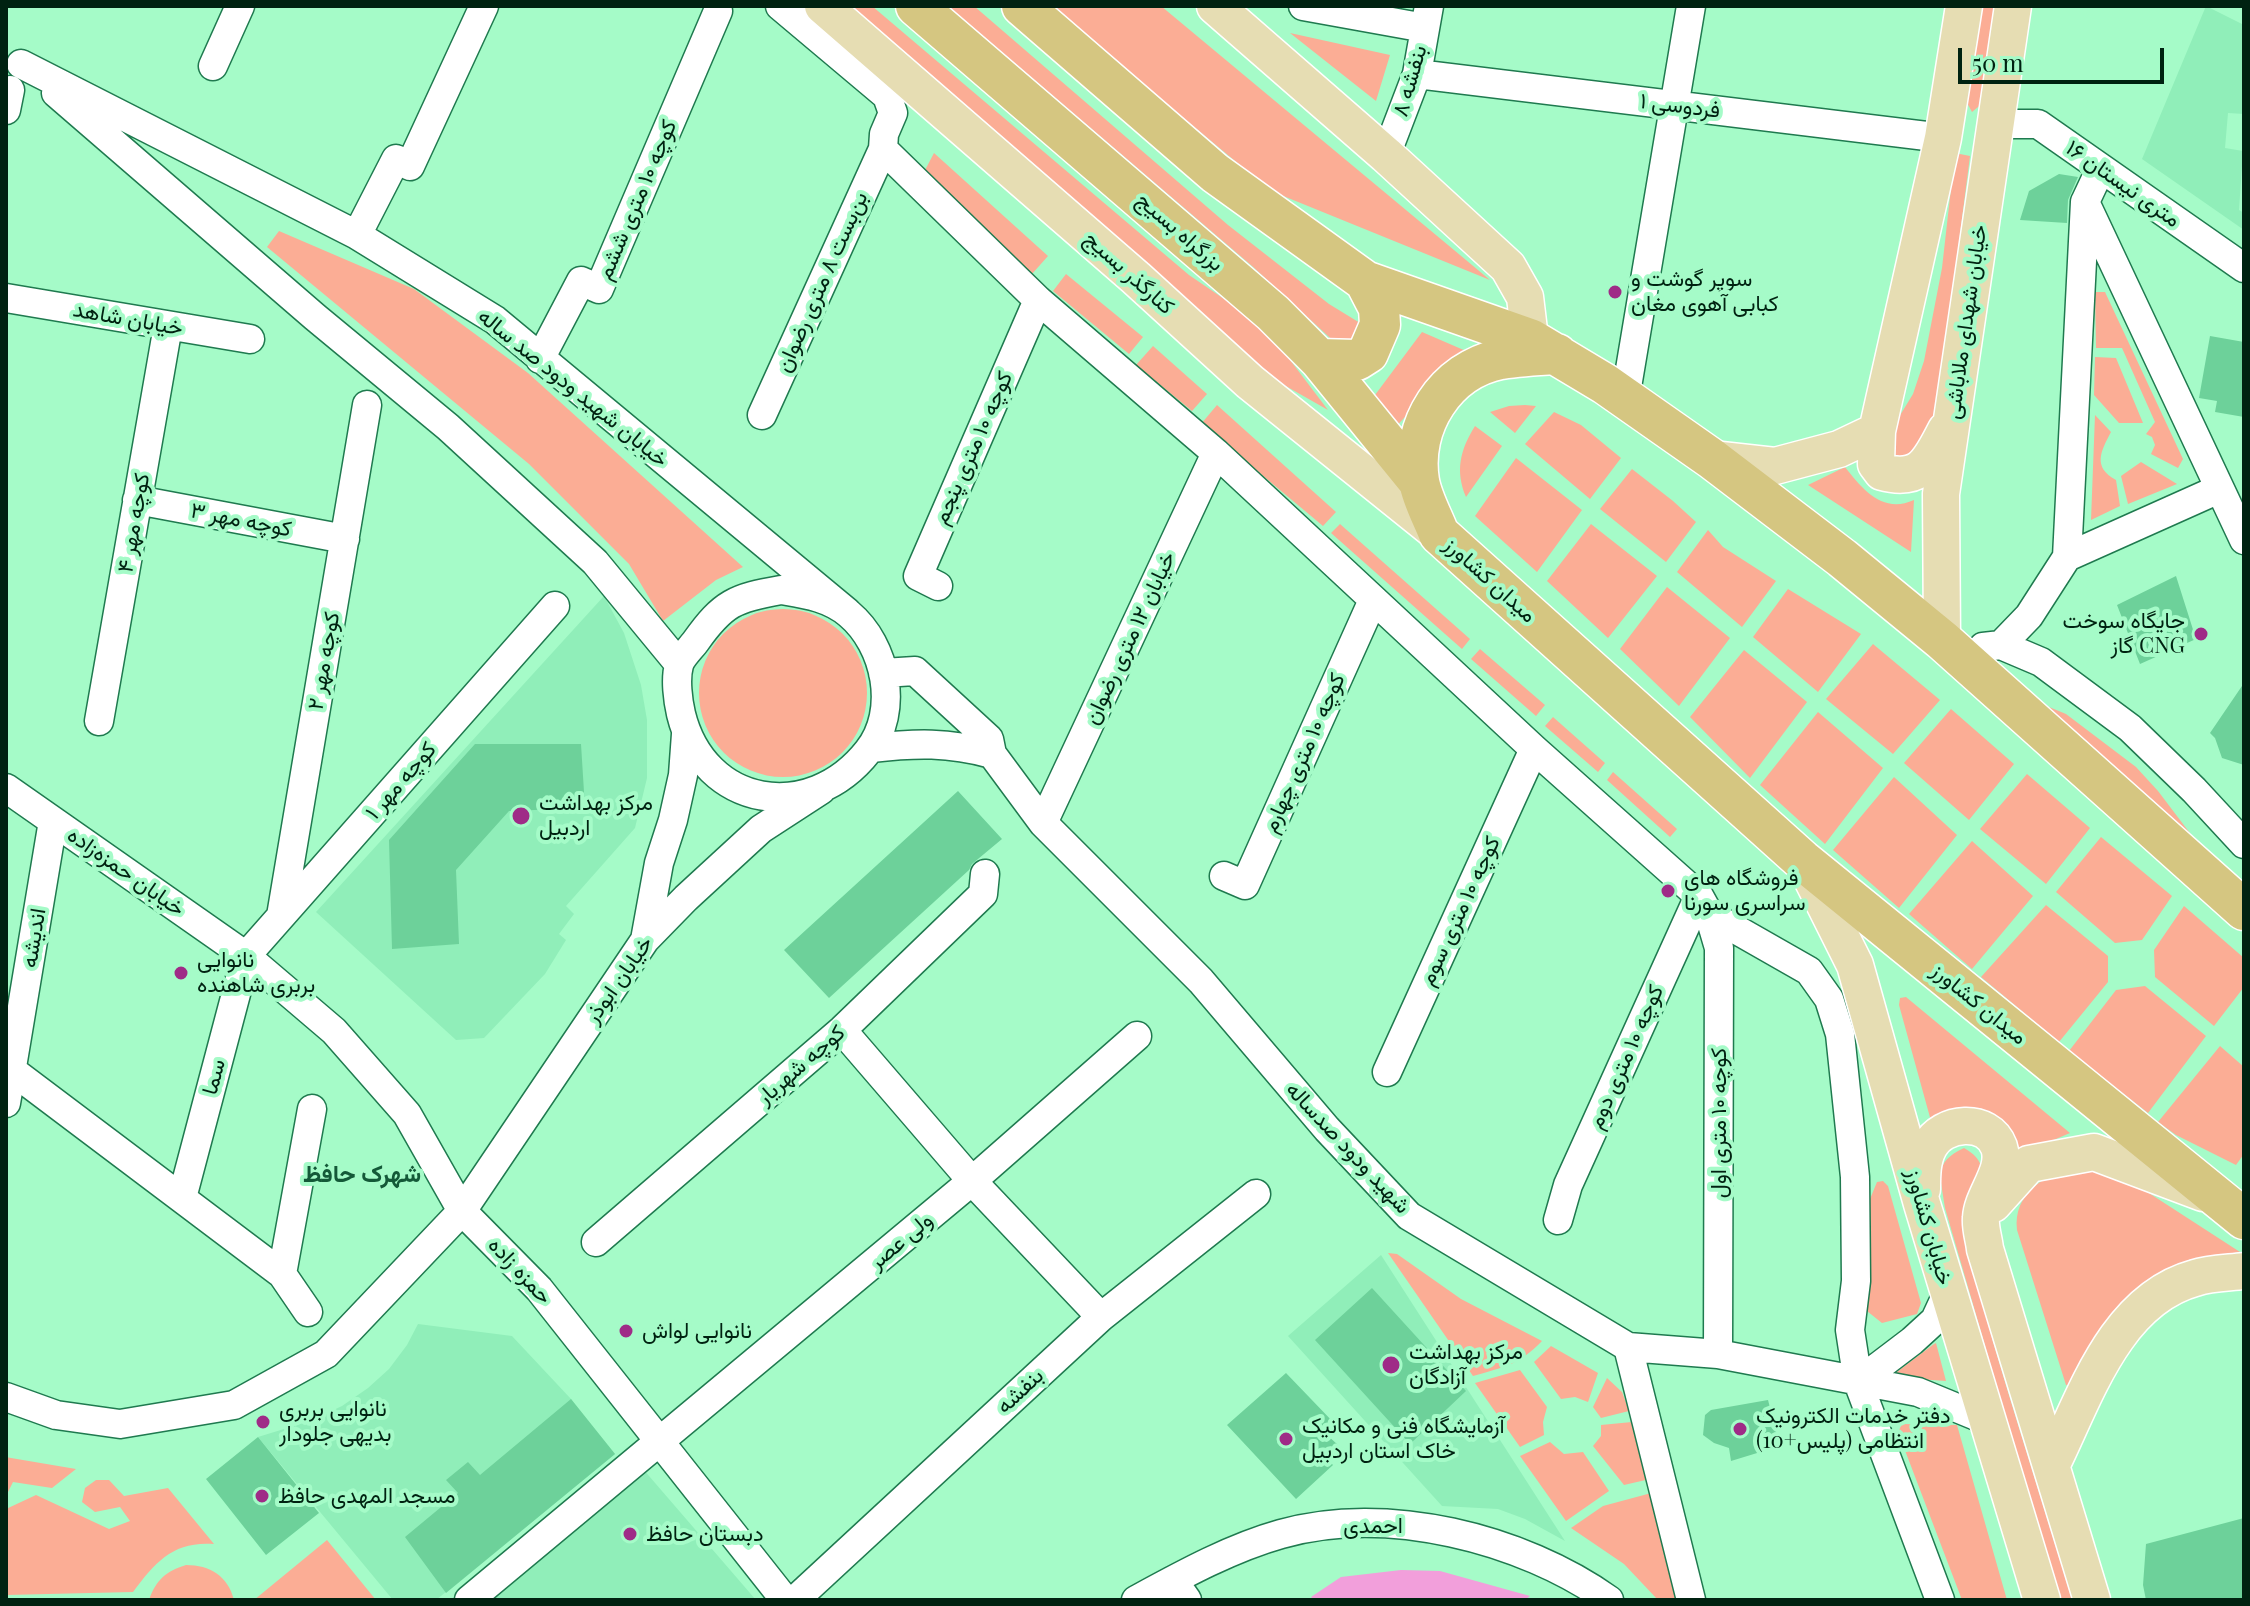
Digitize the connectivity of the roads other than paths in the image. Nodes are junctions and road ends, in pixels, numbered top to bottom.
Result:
1 (240, 6) edge
2 (484, 6) edge
3 (780, 6) edge
4 (823, 6) edge
5 (916, 6) edge
6 (1022, 6) edge
7 (1215, 6) edge
8 (1303, 6) edge
9 (1691, 6) edge
10 (1964, 6) edge
11 (2013, 6) edge
12 (719, 8) edge
13 (1427, 17) edge
14 (13, 58) edge
15 (213, 66) dead end
16 (1417, 74) junction
17 (1675, 106) junction
18 (1995, 124) junction
19 (1943, 138) junction
20 (883, 149) junction
21 (1386, 155) junction
22 (2101, 168) junction
23 (2085, 202) junction
24 (357, 235) junction
25 (2244, 268) edge
26 (1365, 281) junction
27 (6, 298) edge
28 (1038, 300) junction
29 (168, 326) junction
30 (250, 339) dead end
31 (1543, 346) junction
32 (540, 359) junction
33 (1319, 359) junction
34 (1625, 399) junction
35 (367, 405) dead end
36 (762, 415) dead end
37 (1951, 421) junction
38 (1877, 431) junction
39 (1216, 453) junction
40 (1712, 459) junction
41 (1419, 482) junction
42 (2219, 489) junction
43 (137, 500) junction
44 (1439, 534) junction
45 (345, 539) junction
46 (2244, 540) edge
47 (2067, 557) junction
48 (938, 586) dead end
49 (1373, 600) junction
50 (555, 606) dead end
51 (847, 612) junction
52 (1948, 645) junction
53 (2001, 645) junction
54 (679, 664) junction
55 (883, 673) junction
56 (99, 721) dead end
57 (686, 734) junction
58 (871, 748) junction
59 (1534, 749) junction
60 (992, 754) junction
61 (6, 788) edge
62 (821, 790) junction
63 (53, 821) junction
64 (1043, 823) junction
65 (2244, 844) edge
66 (1802, 860) junction
67 (985, 874) dead end
68 (1224, 876) dead end
69 (1704, 905) junction
70 (2244, 910) edge
71 (281, 917) junction
72 (645, 940) junction
73 (246, 956) junction
74 (842, 1030) junction
75 (1137, 1036) dead end
76 (9, 1069) edge
77 (1387, 1072) dead end
78 (6, 1103) edge
79 (312, 1109) dead end
80 (972, 1181) junction
81 (1256, 1194) dead end
82 (182, 1198) junction
83 (1922, 1204) junction
84 (2232, 1210) edge
85 (462, 1211) junction
86 (1981, 1217) junction
87 (1558, 1220) dead end
88 (596, 1242) dead end
89 (2244, 1271) edge
90 (282, 1274) junction
91 (1948, 1292) junction
92 (308, 1312) dead end
93 (1101, 1317) junction
94 (1628, 1347) junction
95 (1718, 1354) junction
96 (1858, 1382) junction
97 (6, 1397) edge
98 (1986, 1420) junction
99 (661, 1441) junction
100 (2052, 1464) junction
101 (1180, 1590) edge
102 (469, 1600) edge
103 (785, 1600) edge
104 (795, 1600) edge
105 (1136, 1600) edge
106 (1609, 1600) edge
107 (1691, 1600) edge
108 (1940, 1600) edge
109 (2042, 1600) edge
110 (2092, 1600) edge

1 - 15 street
2 - 24 street
3 - 20 street, بن‌بست ۸ متری رضوان
4 - 44 main road, کنارگذر بسیج
5 - 33 highway, بزرگراه بسیج
6 - 26 highway
7 - 21 main road
8 - 13 street
9 - 17 street
10 - 19 main road
11 - 18 main road, خیابان شهدای ملاباشی
12 - 32 street, کوچه ۱۰ متری ششم
13 - 16 street, بنفشه ۸
14 - 24 street, خیابان شهید ودود صد ساله
14 - 54 street, خیابان شهید ودود صد ساله
16 - 17 street, فردوسی ۱
16 - 21 street, بنفشه ۸
17 - 19 street, فردوسی ۱
17 - 34 street
18 - 19 main road
18 - 22 street, ۱۶ متری نیستان
18 - 37 main road, خیابان شهدای ملاباشی
19 - 38 main road
20 - 28 street
20 - 36 street, بن‌بست ۸ متری رضوان
21 - 31 main road
22 - 23 street
22 - 25 street, ۱۶ متری نیستان
23 - 42 street
23 - 47 street
24 - 32 street, خیابان شهید ودود صد ساله
26 - 31 highway
26 - 33 highway
27 - 29 street, خیابان شاهد
28 - 39 street
28 - 48 street, کوچه ۱۰ متری پنجم
29 - 30 street, خیابان شاهد
29 - 43 street, کوچه مهر ۴
31 - 34 highway
31 - 41 highway, میدان کشاورز
32 - 51 street, خیابان شهید ودود صد ساله
33 - 41 highway, بزرگراه بسیج
34 - 40 highway
35 - 45 street, کوچه مهر ۲
37 - 38 main road
37 - 52 main road, خیابان شهدای ملاباشی
38 - 40 main road
39 - 49 street
39 - 64 street, خیابان ۱۲ متری رضوان
40 - 52 highway
41 - 44 highway, میدان کشاورز
42 - 46 street
42 - 47 street
43 - 45 street, کوچه مهر ۳
43 - 56 street, کوچه مهر ۴
44 - 66 highway, میدان کشاورز
45 - 71 street, کوچه مهر ۲
47 - 53 street
49 - 59 street
49 - 68 street, کوچه ۱۰ متری چهارم
50 - 71 street, کوچه مهر ۱
51 - 54 street
51 - 55 street
52 - 53 street
52 - 70 highway
53 - 65 street
54 - 57 street
55 - 58 street
55 - 60 street, شهید ودود صدساله
57 - 62 street
57 - 72 street
58 - 60 street
58 - 62 street
59 - 69 street
59 - 77 street, کوچه ۱۰ متری سوم
60 - 64 street, شهید ودود صدساله
61 - 63 street, خیابان حمزه‌زاده
62 - 72 street, خیابان ابوذر
63 - 73 street, خیابان حمزه‌زاده
63 - 76 street, اندیشه
64 - 94 street, شهید ودود صدساله
66 - 83 main road, خیابان کشاورز
66 - 84 highway, میدان کشاورز
67 - 74 street, کوچه شهریار
69 - 87 street, کوچه ۱۰ متری دوم
69 - 95 street, کوچه ۱۰ متری اول
69 - 96 street
71 - 73 street, کوچه مهر ۱
72 - 85 street, خیابان ابوذر
73 - 82 street, سما
73 - 85 street, حمزه زاده
74 - 80 street
74 - 88 street, کوچه شهریار
75 - 80 street, ولی عصر
76 - 78 street, اندیشه
76 - 82 street
79 - 90 street
80 - 93 street
80 - 99 street, ولی عصر
81 - 93 street, بنفشه
82 - 90 street
83 - 86 main road
83 - 91 main road, خیابان کشاورز
84 - 86 main road
85 - 97 street, خیابان ابوذر
85 - 99 street, حمزه زاده
86 - 100 main road
89 - 100 main road
90 - 92 street
91 - 96 street
91 - 98 main road, خیابان کشاورز
93 - 104 street, بنفشه
94 - 95 street, شهید ودود صدساله
94 - 107 street
95 - 96 street, شهید ودود صدساله
96 - 98 street, شهید ودود صدساله
96 - 108 street
98 - 109 main road, خیابان کشاورز
99 - 102 street, ولی عصر
99 - 103 street, حمزه زاده
100 - 110 main road
101 - 105 street, احمدی
101 - 106 street, احمدی

